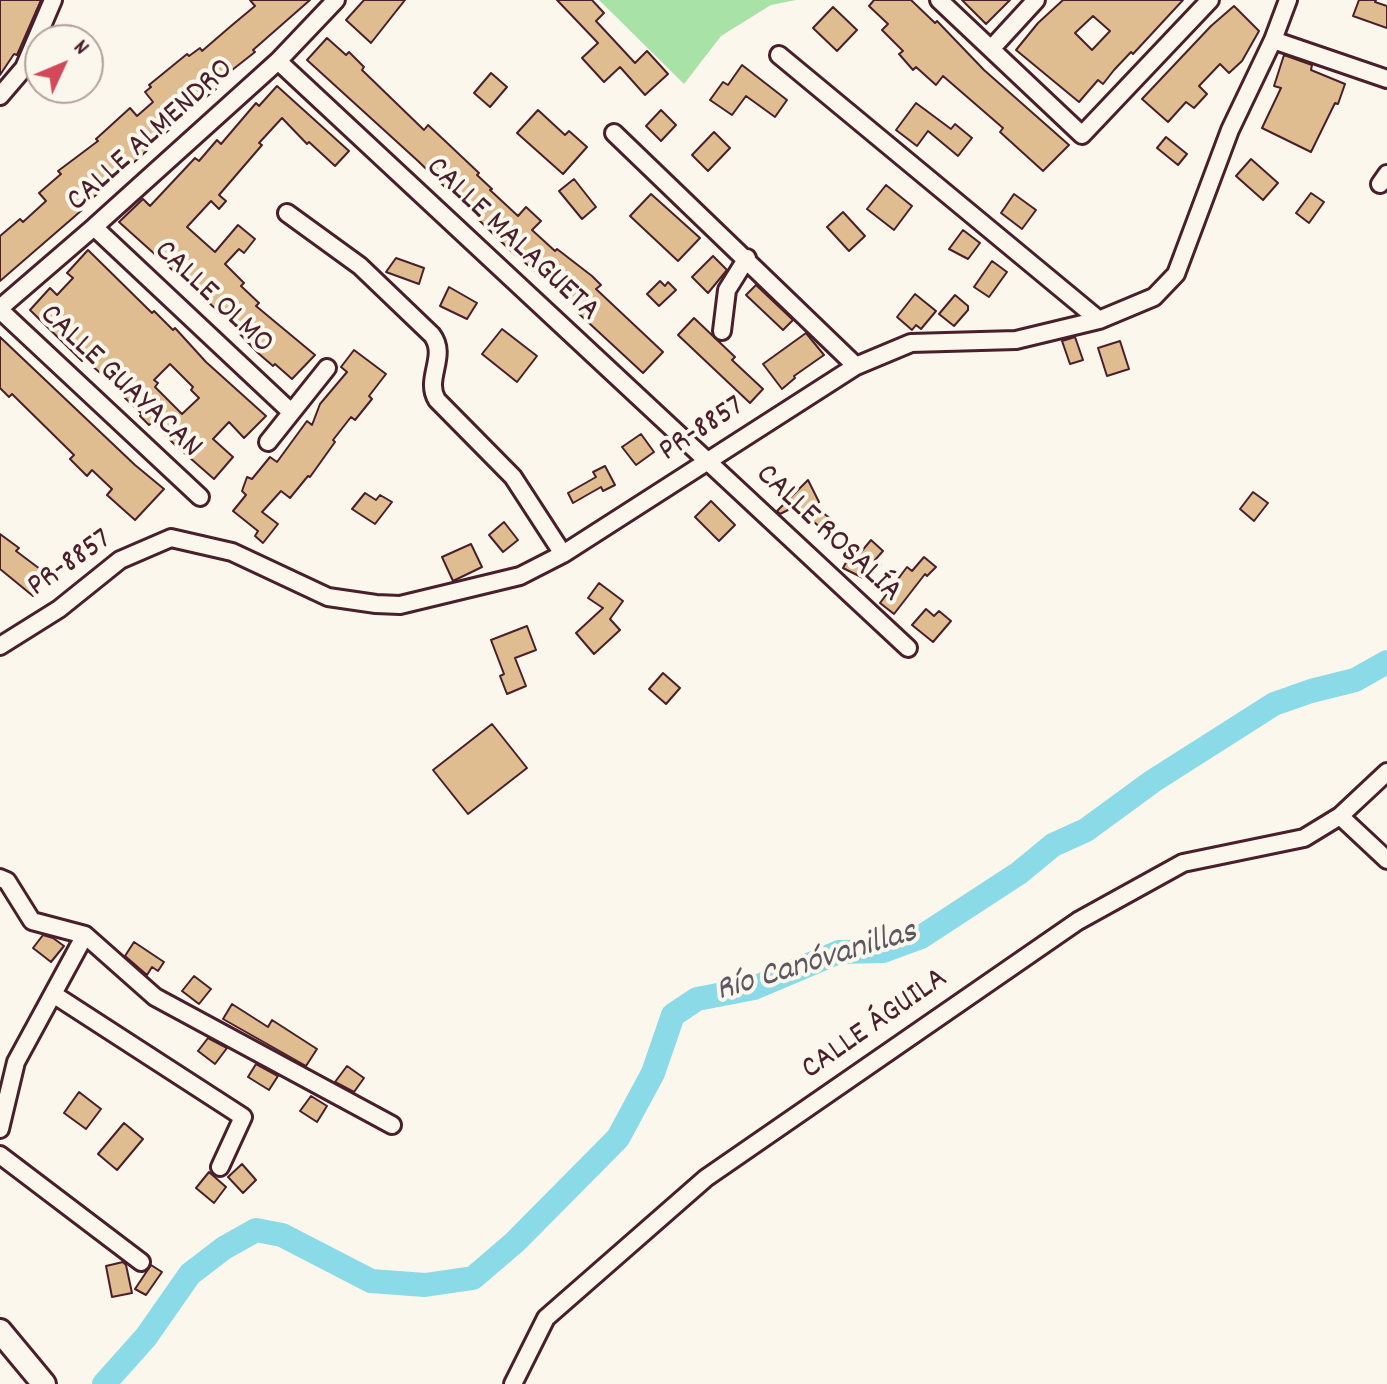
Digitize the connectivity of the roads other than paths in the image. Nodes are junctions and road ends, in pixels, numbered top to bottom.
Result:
1 (53, 0) edge
2 (336, 0) edge
3 (939, 0) edge
4 (1036, 0) edge
5 (1210, 0) edge
6 (1288, 0) edge
7 (1273, 40) junction
8 (991, 49) junction
9 (779, 55) dead end
10 (278, 61) junction
11 (1387, 79) edge
12 (0, 96) edge
13 (614, 133) dead end
14 (287, 213) dead end
15 (94, 227) junction
16 (747, 258) junction
17 (0, 309) edge
18 (1099, 320) junction
19 (722, 331) dead end
20 (856, 366) junction
21 (327, 368) dead end
22 (291, 412) junction
23 (268, 442) dead end
24 (707, 462) junction
25 (200, 497) dead end
26 (563, 554) junction
27 (0, 646) edge
28 (908, 648) dead end
29 (1387, 772) edge
30 (1340, 816) junction
31 (1387, 860) edge
32 (0, 878) edge
33 (85, 935) junction
34 (53, 994) junction
35 (392, 1125) dead end
36 (0, 1129) edge
37 (0, 1155) edge
38 (220, 1167) dead end
39 (141, 1262) dead end
40 (6, 1337) edge
41 (44, 1384) edge
42 (513, 1384) edge

1 - 12 street
2 - 10 street, CALLE ALMENDRO
3 - 8 street
4 - 8 street
5 - 8 street
6 - 7 street, PR-8857
7 - 11 street
7 - 18 street, PR-8857
9 - 18 street
10 - 15 street, CALLE ALMENDRO
10 - 24 street, CALLE MALAGUETA
13 - 16 street
14 - 26 street
15 - 17 street, CALLE ALMENDRO
15 - 22 street, CALLE OLMO
16 - 19 street
16 - 20 street
17 - 25 street, CALLE GUAYACAN
18 - 20 street, PR-8857
20 - 24 street, PR-8857
21 - 22 street
22 - 23 street
24 - 26 street, PR-8857
24 - 28 street, CALLE ROSALÍA
26 - 27 street, PR-8857 / PR-8857
29 - 30 street, CALLE ÁGUILA
30 - 31 street
30 - 42 street, CALLE ÁGUILA
32 - 33 street
33 - 34 street
33 - 35 street
34 - 36 street
34 - 38 street
37 - 39 street
40 - 41 highway

